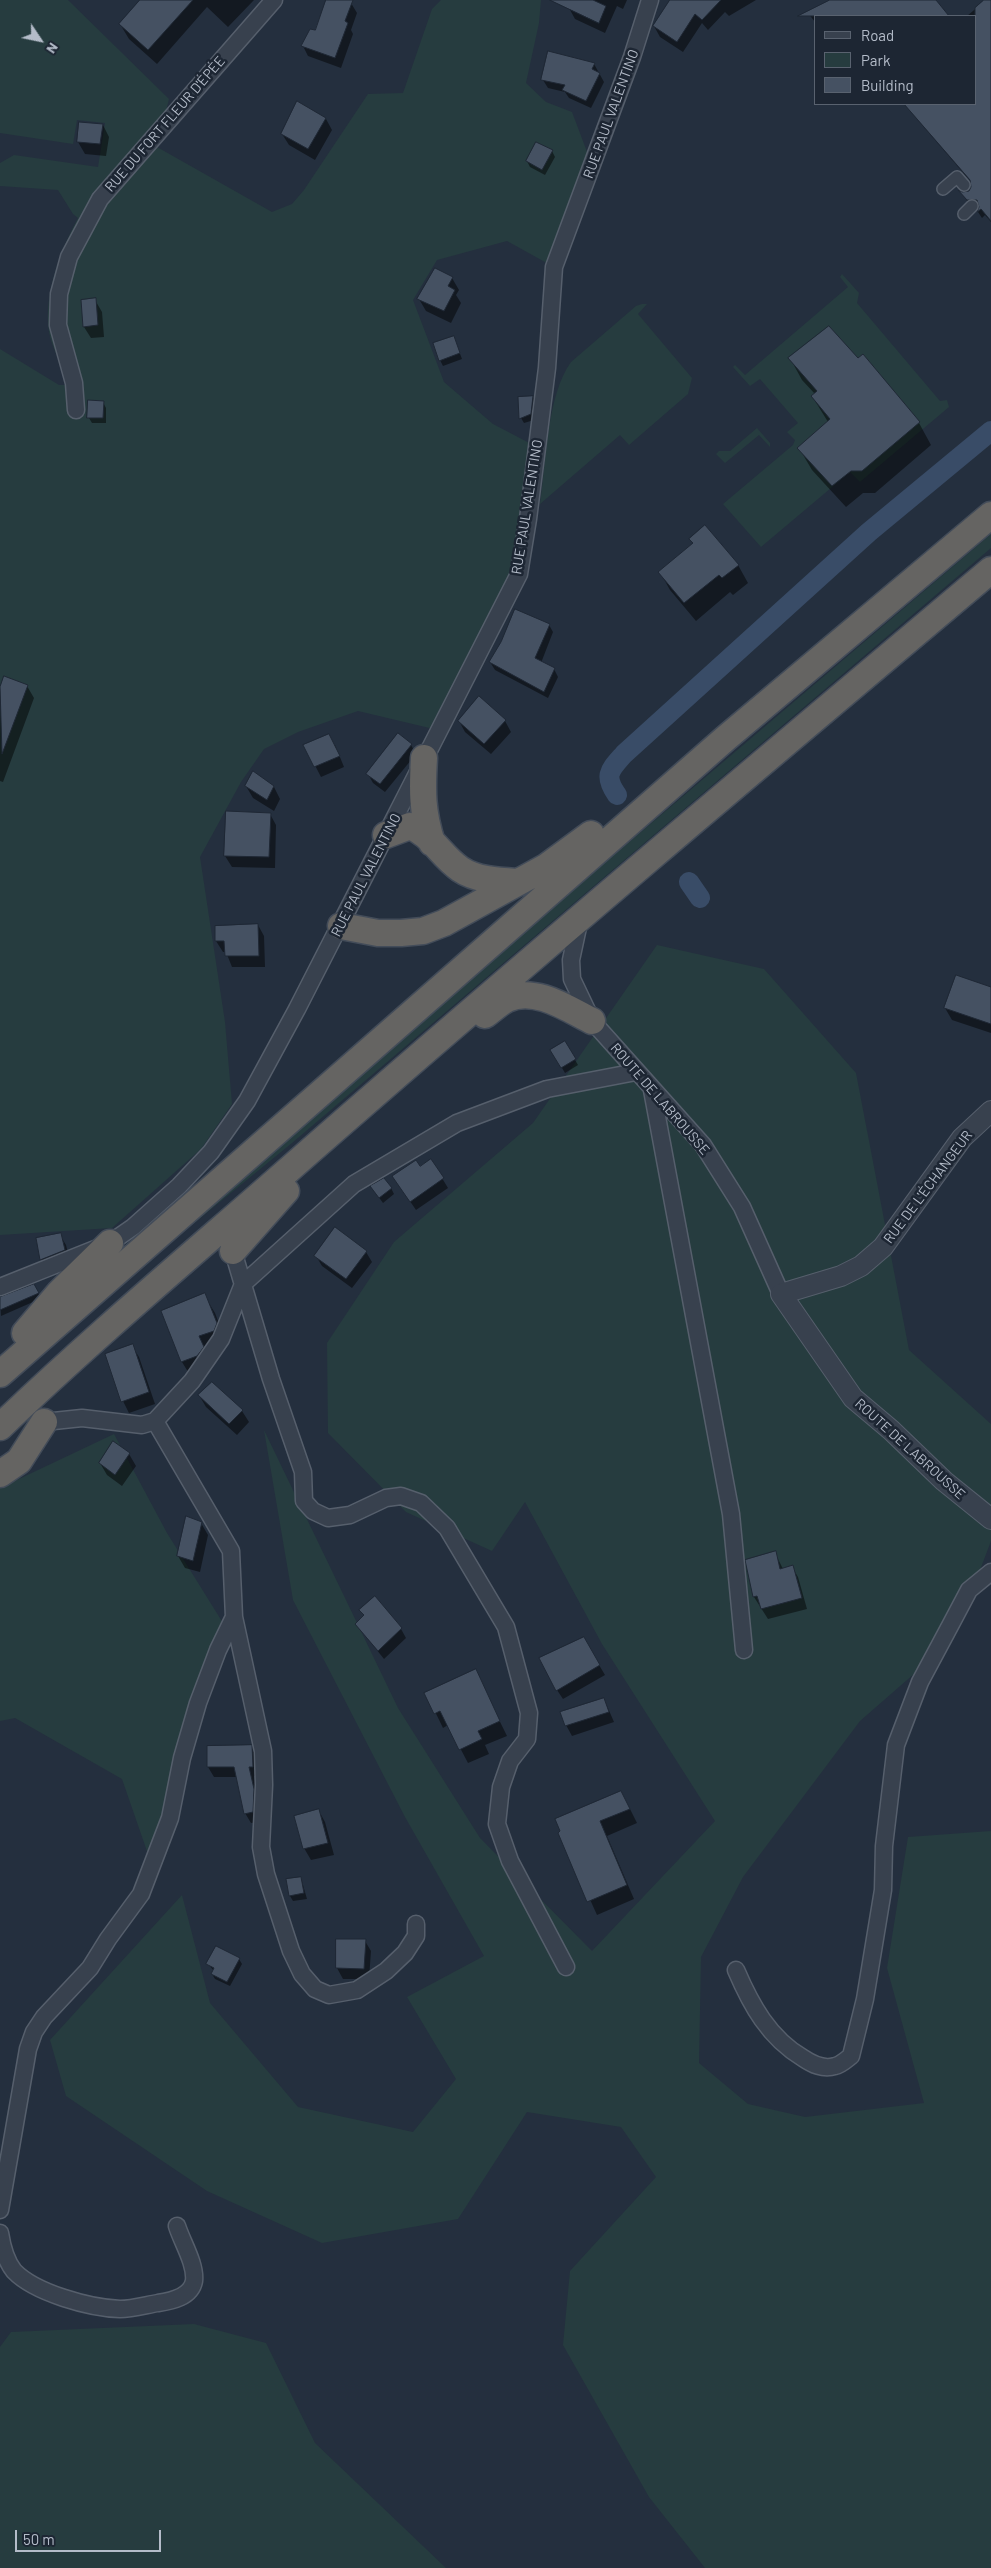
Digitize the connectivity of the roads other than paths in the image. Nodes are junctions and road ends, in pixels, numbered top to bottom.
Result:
1 (274, 0) edge
2 (650, 0) edge
3 (964, 185) dead end
4 (943, 189) dead end
5 (76, 410) dead end
6 (991, 515) edge
7 (991, 570) edge
8 (726, 738) junction
9 (424, 758) junction
10 (386, 835) junction
11 (432, 843) junction
12 (518, 882) junction
13 (581, 918) junction
14 (341, 926) junction
15 (592, 1021) junction
16 (432, 1045) junction
17 (636, 1072) junction
18 (652, 1090) junction
19 (378, 1092) junction
20 (991, 1111) edge
21 (110, 1243) junction
22 (233, 1251) joint
23 (243, 1284) junction
24 (0, 1287) edge
25 (781, 1294) junction
26 (7, 1367) edge
27 (155, 1421) junction
28 (44, 1422) joint
29 (0, 1427) edge
30 (0, 1474) edge
31 (991, 1519) edge
32 (991, 1572) edge
33 (234, 1617) junction
34 (744, 1650) dead end
35 (416, 1924) dead end
36 (566, 1967) dead end
37 (736, 1970) dead end
38 (0, 2210) edge
39 (177, 2226) dead end
40 (0, 2232) edge

1 - 5 street, RUE DU FORT FLEUR D'ÉPÉE
2 - 9 street, RUE PAUL VALENTINO
3 - 4 street
6 - 8 highway
7 - 13 highway
8 - 12 highway
8 - 26 highway
9 - 10 street, RUE PAUL VALENTINO
9 - 11 highway
10 - 11 highway
10 - 14 street, RUE PAUL VALENTINO
11 - 12 highway
12 - 14 highway
13 - 15 street, ROUTE DE LABROUSSE
13 - 16 highway
14 - 21 street, RUE PAUL VALENTINO
15 - 16 highway
15 - 17 street, ROUTE DE LABROUSSE
16 - 19 highway
17 - 18 street, ROUTE DE LABROUSSE
17 - 23 street
18 - 25 street, ROUTE DE LABROUSSE
18 - 34 street
19 - 22 highway
19 - 29 highway
20 - 25 street, RUE DE L'ÉCHANGEUR
21 - 24 street, RUE PAUL VALENTINO
21 - 26 highway
22 - 23 street
23 - 27 street
23 - 36 street
25 - 31 street, ROUTE DE LABROUSSE
27 - 28 street
27 - 33 street
28 - 30 highway
32 - 37 street
33 - 35 street
33 - 38 street
39 - 40 street

